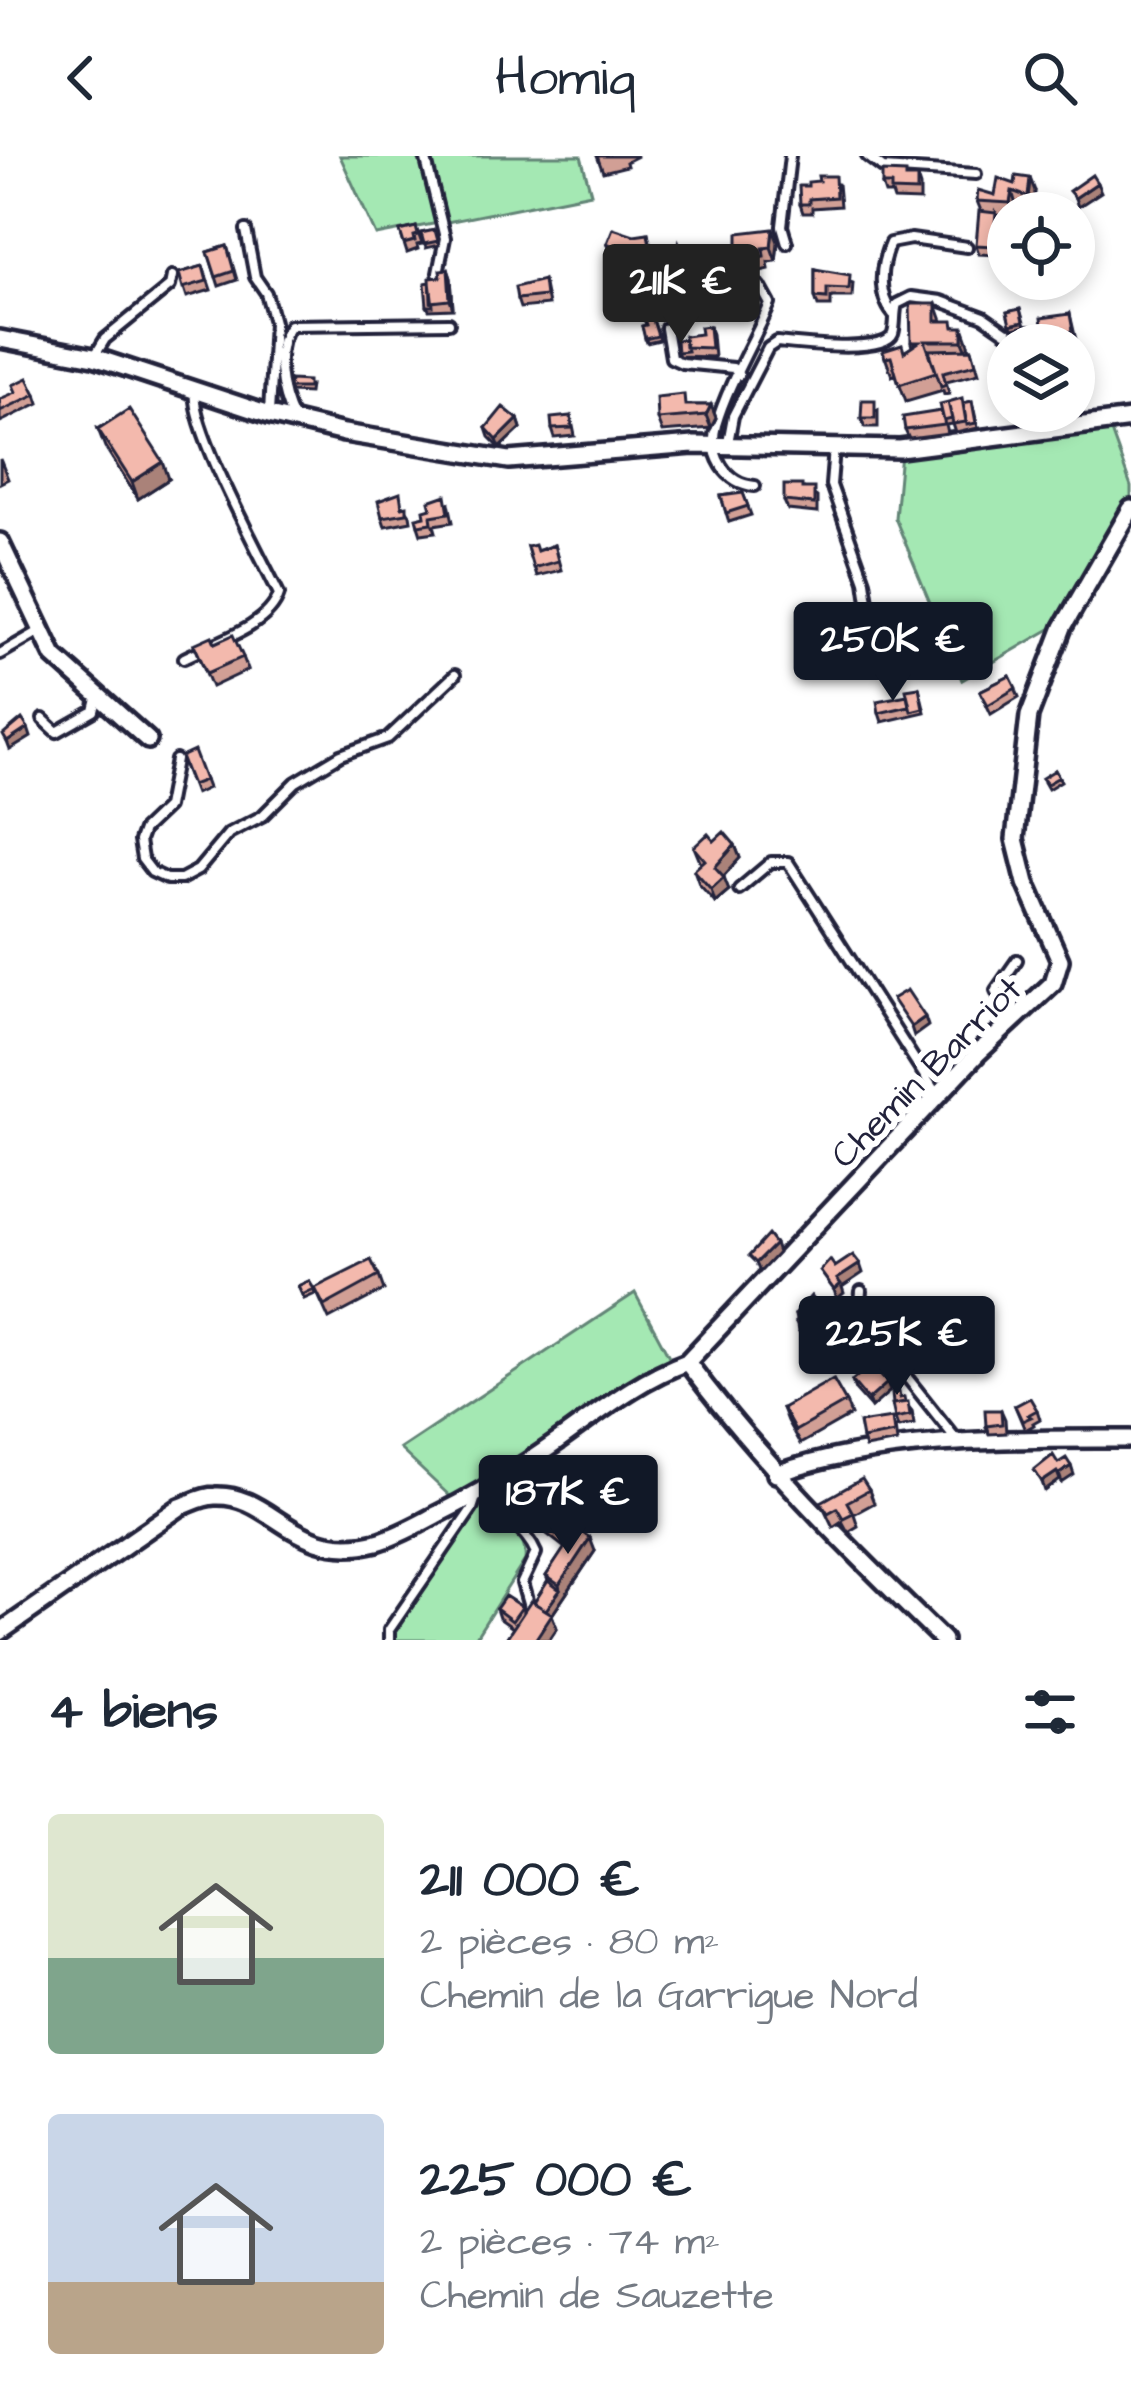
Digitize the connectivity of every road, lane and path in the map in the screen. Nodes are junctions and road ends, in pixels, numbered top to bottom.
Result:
1 (425, 156) edge
2 (790, 156) edge
3 (867, 156) edge
4 (976, 175) dead end
5 (246, 230) dead end
6 (787, 243) dead end
7 (967, 247) dead end
8 (438, 273) edge
9 (172, 276) dead end
10 (675, 282) dead end
11 (893, 315) junction
12 (449, 323) dead end
13 (994, 324) edge
14 (666, 328) dead end
15 (0, 339) edge
16 (94, 356) junction
17 (739, 375) junction
18 (196, 389) junction
19 (269, 415) junction
20 (1131, 419) edge
21 (295, 421) junction
22 (722, 445) junction
23 (834, 448) junction
24 (755, 486) dead end
25 (1131, 509) edge
26 (0, 542) edge
27 (40, 631) junction
28 (873, 635) edge
29 (0, 654) edge
30 (184, 658) dead end
31 (455, 675) dead end
32 (97, 692) junction
33 (43, 718) dead end
34 (148, 740) dead end
35 (176, 760) edge
36 (740, 890) dead end
37 (1017, 960) dead end
38 (1012, 1022) junction
39 (938, 1096) junction
40 (861, 1291) dead end
41 (686, 1363) junction
42 (1131, 1438) edge
43 (961, 1444) junction
44 (776, 1474) junction
45 (484, 1488) junction
46 (527, 1619) edge
47 (0, 1632) edge
48 (389, 1640) edge
49 (943, 1640) edge

1 - 8 lane
2 - 6 lane
3 - 4 lane
5 - 19 lane
7 - 11 lane
9 - 16 lane
10 - 17 lane
11 - 13 lane
11 - 22 lane
12 - 21 lane
14 - 17 lane
15 - 16 street
16 - 18 street
17 - 22 lane
18 - 19 street
18 - 30 lane
19 - 21 street
20 - 23 street
21 - 22 street
22 - 23 street
22 - 24 lane
23 - 28 lane
25 - 38 street, Chemin Barriot
26 - 27 street
27 - 29 lane
27 - 32 street
31 - 35 lane
32 - 33 lane
32 - 34 street
36 - 39 lane
37 - 38 lane
38 - 39 street, Chemin Barriot
39 - 41 street, Chemin Barriot
40 - 43 lane
41 - 44 street
41 - 45 street
42 - 43 street
43 - 44 street
44 - 49 street
45 - 46 lane
45 - 47 street
45 - 48 lane

